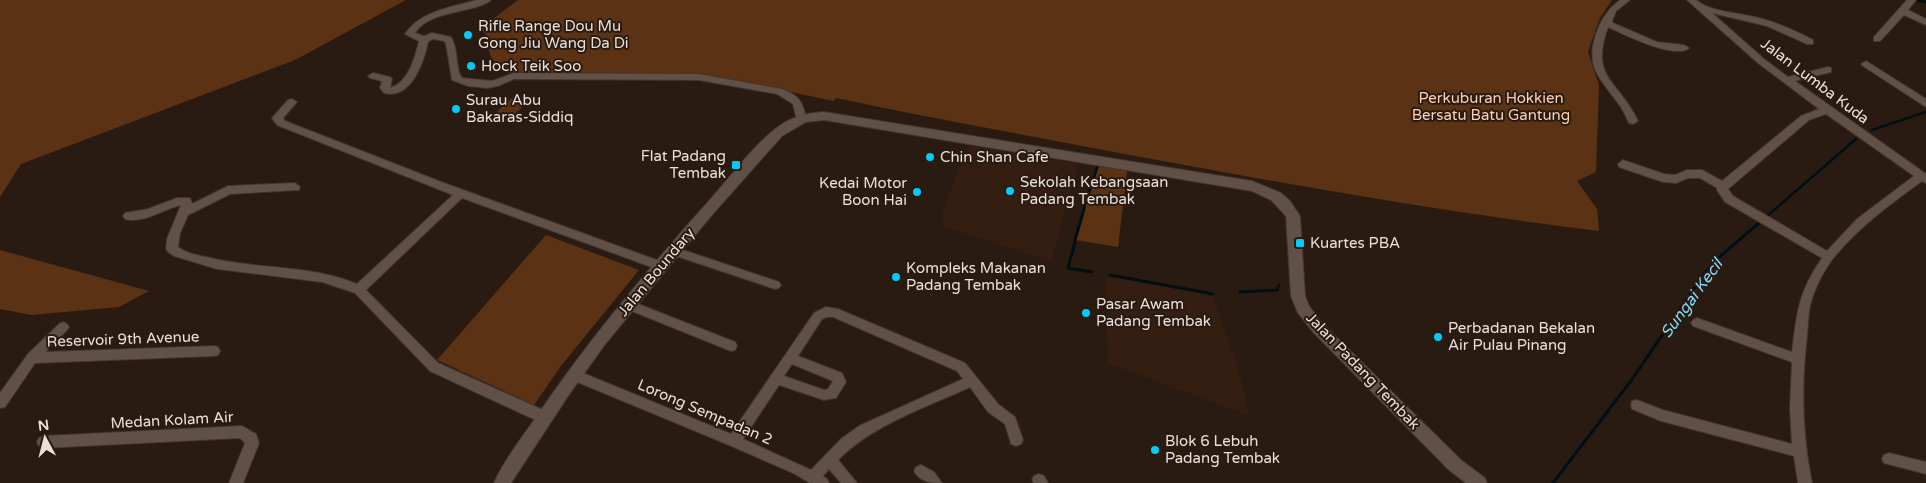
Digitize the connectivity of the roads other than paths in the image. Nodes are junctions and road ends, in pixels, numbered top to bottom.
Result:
1 (454, 0) edge
2 (487, 0) edge
3 (1626, 0) edge
4 (1691, 0) edge
5 (1911, 1) edge
6 (1702, 9) junction
7 (446, 10) junction
8 (1903, 11) junction
9 (1607, 21) junction
10 (1926, 22) edge
11 (1876, 39) dead end
12 (424, 40) junction
13 (1810, 42) dead end
14 (1684, 48) dead end
15 (1866, 64) dead end
16 (1828, 70) dead end
17 (373, 76) dead end
18 (1787, 80) junction
19 (292, 102) dead end
20 (1926, 104) edge
21 (1827, 110) junction
22 (801, 118) junction
23 (850, 119) joint
24 (1633, 121) dead end
25 (1623, 164) dead end
26 (1924, 178) edge
27 (1723, 186) junction
28 (295, 187) dead end
29 (461, 193) junction
30 (185, 212) junction
31 (129, 216) dead end
32 (674, 251) junction
33 (1829, 257) junction
34 (661, 266) junction
35 (775, 285) dead end
36 (359, 290) junction
37 (628, 305) junction
38 (1697, 323) dead end
39 (63, 326) dead end
40 (731, 346) dead end
41 (214, 351) dead end
42 (32, 358) junction
43 (790, 358) junction
44 (1797, 360) junction
45 (574, 375) junction
46 (776, 379) junction
47 (971, 381) junction
48 (0, 403) edge
49 (1637, 405) dead end
50 (545, 417) junction
51 (1016, 440) dead end
52 (734, 441) junction
53 (44, 442) dead end
54 (1798, 451) junction
55 (829, 459) junction
56 (1889, 460) dead end
57 (1926, 468) edge
58 (921, 472) dead end
59 (817, 480) edge
60 (236, 483) edge
61 (502, 483) edge
62 (850, 483) edge
63 (935, 483) edge
64 (1479, 483) edge
65 (1805, 483) edge

1 - 7 street
2 - 7 street
3 - 9 street
4 - 6 street, Jalan Lumba Kuda
5 - 8 street
6 - 13 street
6 - 18 street, Jalan Lumba Kuda
7 - 12 street
8 - 10 street
8 - 11 street
9 - 14 street
9 - 24 street
12 - 17 street
12 - 22 street
15 - 20 street
16 - 18 street
18 - 21 street, Jalan Lumba Kuda
19 - 29 street
21 - 26 street, Jalan Lumba Kuda
21 - 27 street
22 - 23 street, Jalan Boundary
22 - 32 street, Jalan Boundary
23 - 64 street, Jalan Padang Tembak
25 - 27 street
26 - 33 street
27 - 33 street
28 - 30 street
29 - 34 street
29 - 36 street
30 - 31 street
30 - 36 street
32 - 34 street, Jalan Boundary
32 - 35 street
33 - 44 street
34 - 37 street, Jalan Boundary
36 - 50 street
37 - 40 street
37 - 45 street, Jalan Boundary
38 - 44 street
39 - 42 street
41 - 42 street, Reservoir 9th Avenue
42 - 48 street
43 - 46 street
43 - 46 street
43 - 47 street
44 - 54 street
45 - 50 street, Jalan Boundary
45 - 52 street, Lorong Sempadan 2
46 - 52 street
47 - 51 street
47 - 55 street
49 - 54 street
50 - 61 street, Jalan Boundary
52 - 59 street, Lorong Sempadan 2
53 - 60 street, Medan Kolam Air
54 - 65 street
55 - 59 street
55 - 62 street
56 - 57 street
58 - 63 street

